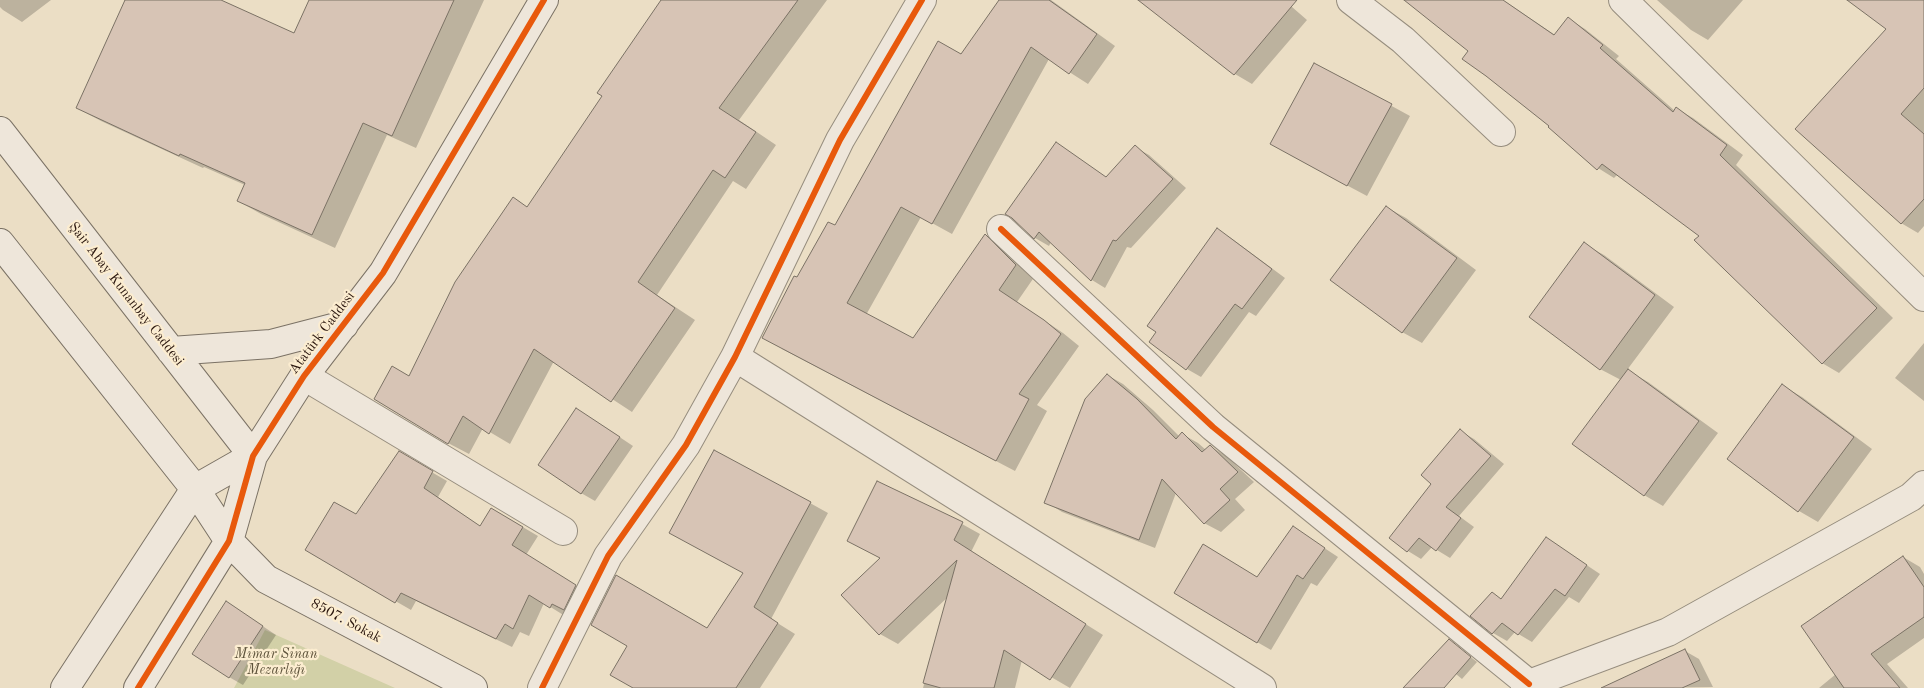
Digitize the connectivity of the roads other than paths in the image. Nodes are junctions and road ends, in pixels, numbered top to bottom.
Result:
1 (544, 0) edge
2 (922, 0) edge
3 (1351, 0) edge
4 (1623, 0) edge
5 (0, 131) edge
6 (1501, 132) dead end
7 (1001, 229) dead end
8 (0, 243) edge
9 (1924, 297) edge
10 (344, 325) junction
11 (171, 351) junction
12 (735, 357) junction
13 (304, 376) junction
14 (252, 456) junction
15 (196, 489) junction
16 (1920, 497) edge
17 (563, 531) dead end
18 (229, 541) junction
19 (1527, 686) edge
20 (65, 688) edge
21 (138, 688) edge
22 (473, 688) edge
23 (542, 688) edge
24 (1262, 688) edge

1 - 10 street, Atatürk Caddesi
2 - 12 street
3 - 6 street
4 - 9 street
5 - 11 street, Şair Abay Kunanbay Caddesi
7 - 19 street
8 - 15 street
10 - 11 street
10 - 13 street, Atatürk Caddesi
11 - 14 street, Şair Abay Kunanbay Caddesi
12 - 23 street
12 - 24 street
13 - 14 street, Atatürk Caddesi
13 - 17 street
14 - 15 street, Atatürk Caddesi
14 - 18 street, Atatürk Caddesi
15 - 18 street
15 - 20 street, Atatürk Caddesi
16 - 19 street
18 - 21 street, Atatürk Caddesi
18 - 22 street, 8507. Sokak

